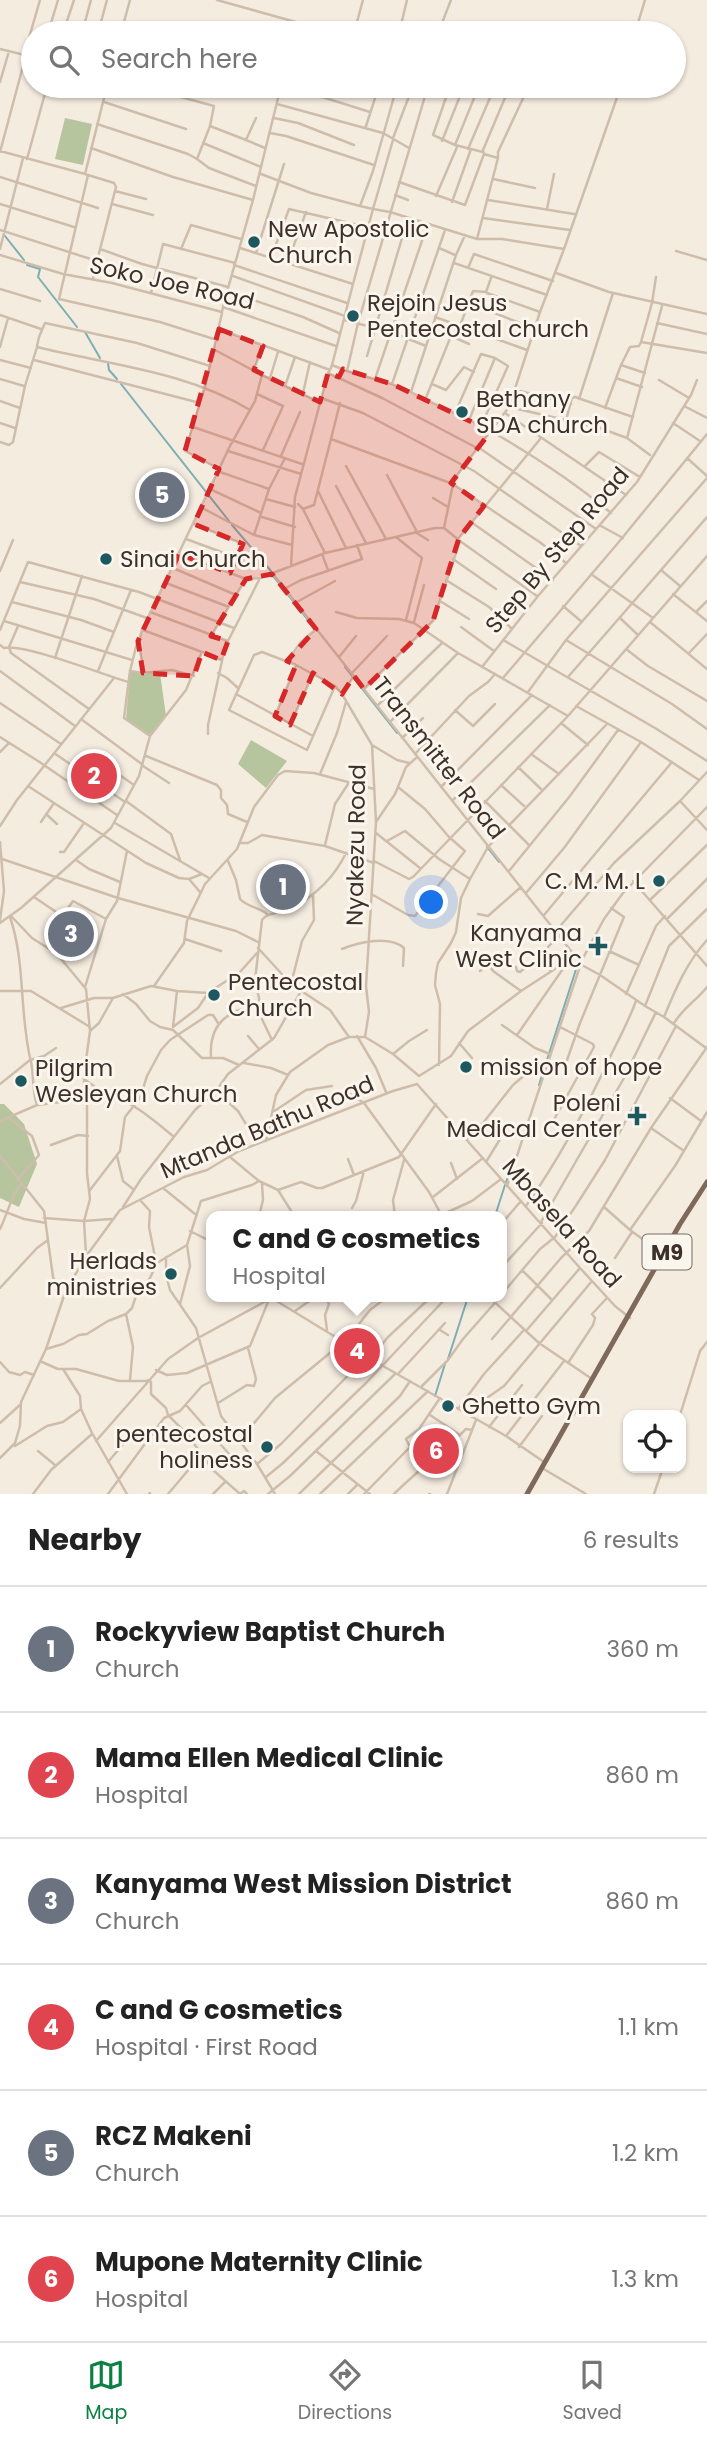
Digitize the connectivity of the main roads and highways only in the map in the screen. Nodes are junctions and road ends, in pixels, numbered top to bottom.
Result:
1 (707, 1182) edge
2 (707, 1188) edge
3 (629, 1317) junction
4 (544, 1465) junction
5 (528, 1494) edge

1 - 3 main road, M9
2 - 3 main road, M9
3 - 4 main road, M9
3 - 4 main road, M9
4 - 5 main road, M9

